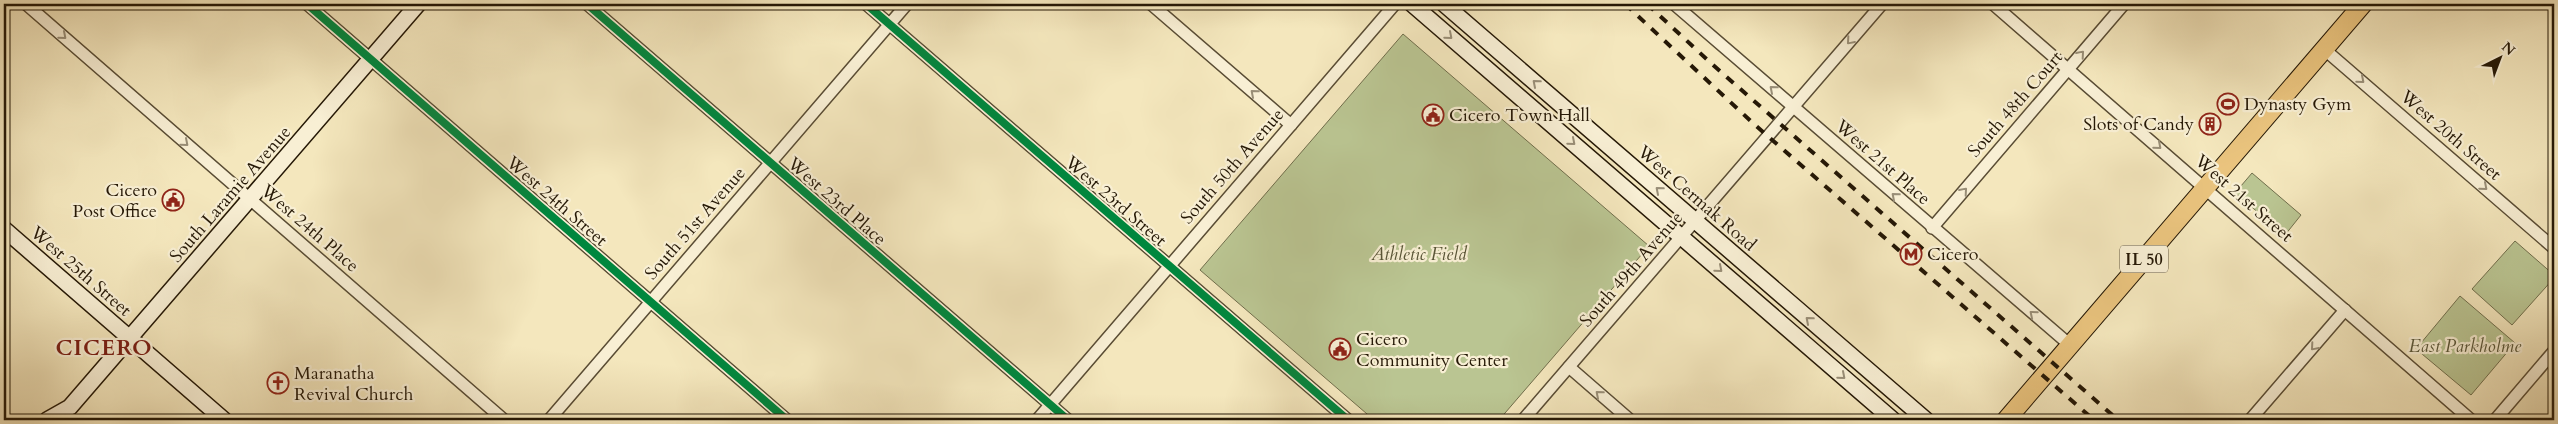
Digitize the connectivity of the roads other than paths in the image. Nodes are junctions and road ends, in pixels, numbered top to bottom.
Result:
1 (26, 4) edge
2 (307, 4) edge
3 (418, 4) edge
4 (588, 4) edge
5 (866, 4) edge
6 (907, 4) edge
7 (1151, 4) edge
8 (1395, 4) edge
9 (1412, 4) edge
10 (1444, 4) edge
11 (1674, 4) edge
12 (1882, 4) edge
13 (1993, 4) edge
14 (2124, 4) edge
15 (2363, 4) edge
16 (889, 24) junction
17 (2324, 48) junction
18 (371, 59) junction
19 (2068, 69) junction
20 (1794, 107) junction
21 (1291, 125) junction
22 (771, 163) junction
23 (2206, 187) junction
24 (250, 199) junction
25 (1696, 222) junction
26 (1932, 228) junction
27 (4, 229) edge
28 (1682, 238) junction
29 (2554, 248) edge
30 (1169, 266) junction
31 (651, 302) junction
32 (2345, 310) junction
33 (130, 339) junction
34 (2070, 345) junction
35 (2554, 350) edge
36 (1569, 367) junction
37 (1050, 405) junction
38 (67, 413) edge
39 (47, 420) edge
40 (224, 420) edge
41 (504, 420) edge
42 (550, 420) edge
43 (787, 420) edge
44 (1037, 420) edge
45 (1068, 420) edge
46 (1348, 420) edge
47 (1523, 420) edge
48 (1630, 420) edge
49 (1893, 420) edge
50 (1926, 420) edge
51 (2006, 420) edge
52 (2250, 420) edge
53 (2471, 420) edge
54 (2495, 420) edge

1 -> 24 street, West 24th Place
2 - 18 street, West 24th Street
3 - 18 main road, South Laramie Avenue
4 - 22 street, West 23rd Place
5 - 16 street, West 23rd Street
6 - 16 street, South 51st Avenue
21 -> 7 street
8 - 21 street, South 50th Avenue
9 -> 28 main road
25 -> 10 main road, West Cermak Road
20 -> 11 street, West 21st Place
12 -> 20 street, South 49th Avenue
13 - 19 street, West 21st Street
19 -> 14 street, South 48th Court
15 - 17 main road, IL 50
16 - 22 street, South 51st Avenue
16 - 30 street, West 23rd Street
17 - 23 main road, IL 50
17 -> 29 street, West 20th Street
18 - 24 main road, South Laramie Avenue
18 - 31 street, West 24th Street
19 -> 23 street, West 21st Street
26 -> 19 street, South 48th Court
20 - 25 street, South 49th Avenue
26 -> 20 street, West 21st Place
21 - 30 street, South 50th Avenue
22 - 31 street, South 51st Avenue
22 - 37 street, West 23rd Place
23 - 32 street, West 21st Street
23 - 34 main road, IL 50
24 - 33 main road, South Laramie Avenue
24 - 41 street, West 24th Place
25 - 28 street, South 49th Avenue
50 -> 25 main road, West Cermak Road
34 -> 26 street, West 21st Place
27 - 33 main road, West 25th Street
28 - 36 street, South 49th Avenue
28 -> 49 main road
30 - 37 street, South 50th Avenue
30 - 46 street, West 23rd Street
31 - 42 street, South 51st Avenue
31 - 43 street, West 24th Street
32 -> 52 street
32 - 53 street, West 21st Street
33 - 38 main road, South Laramie Avenue
33 - 40 main road, West 25th Street
34 - 51 main road, IL 50
35 - 54 street
36 - 47 street, South 49th Avenue
48 -> 36 street
37 - 44 street, South 50th Avenue
37 - 45 street, West 23rd Place
38 - 39 main road, South Laramie Avenue

